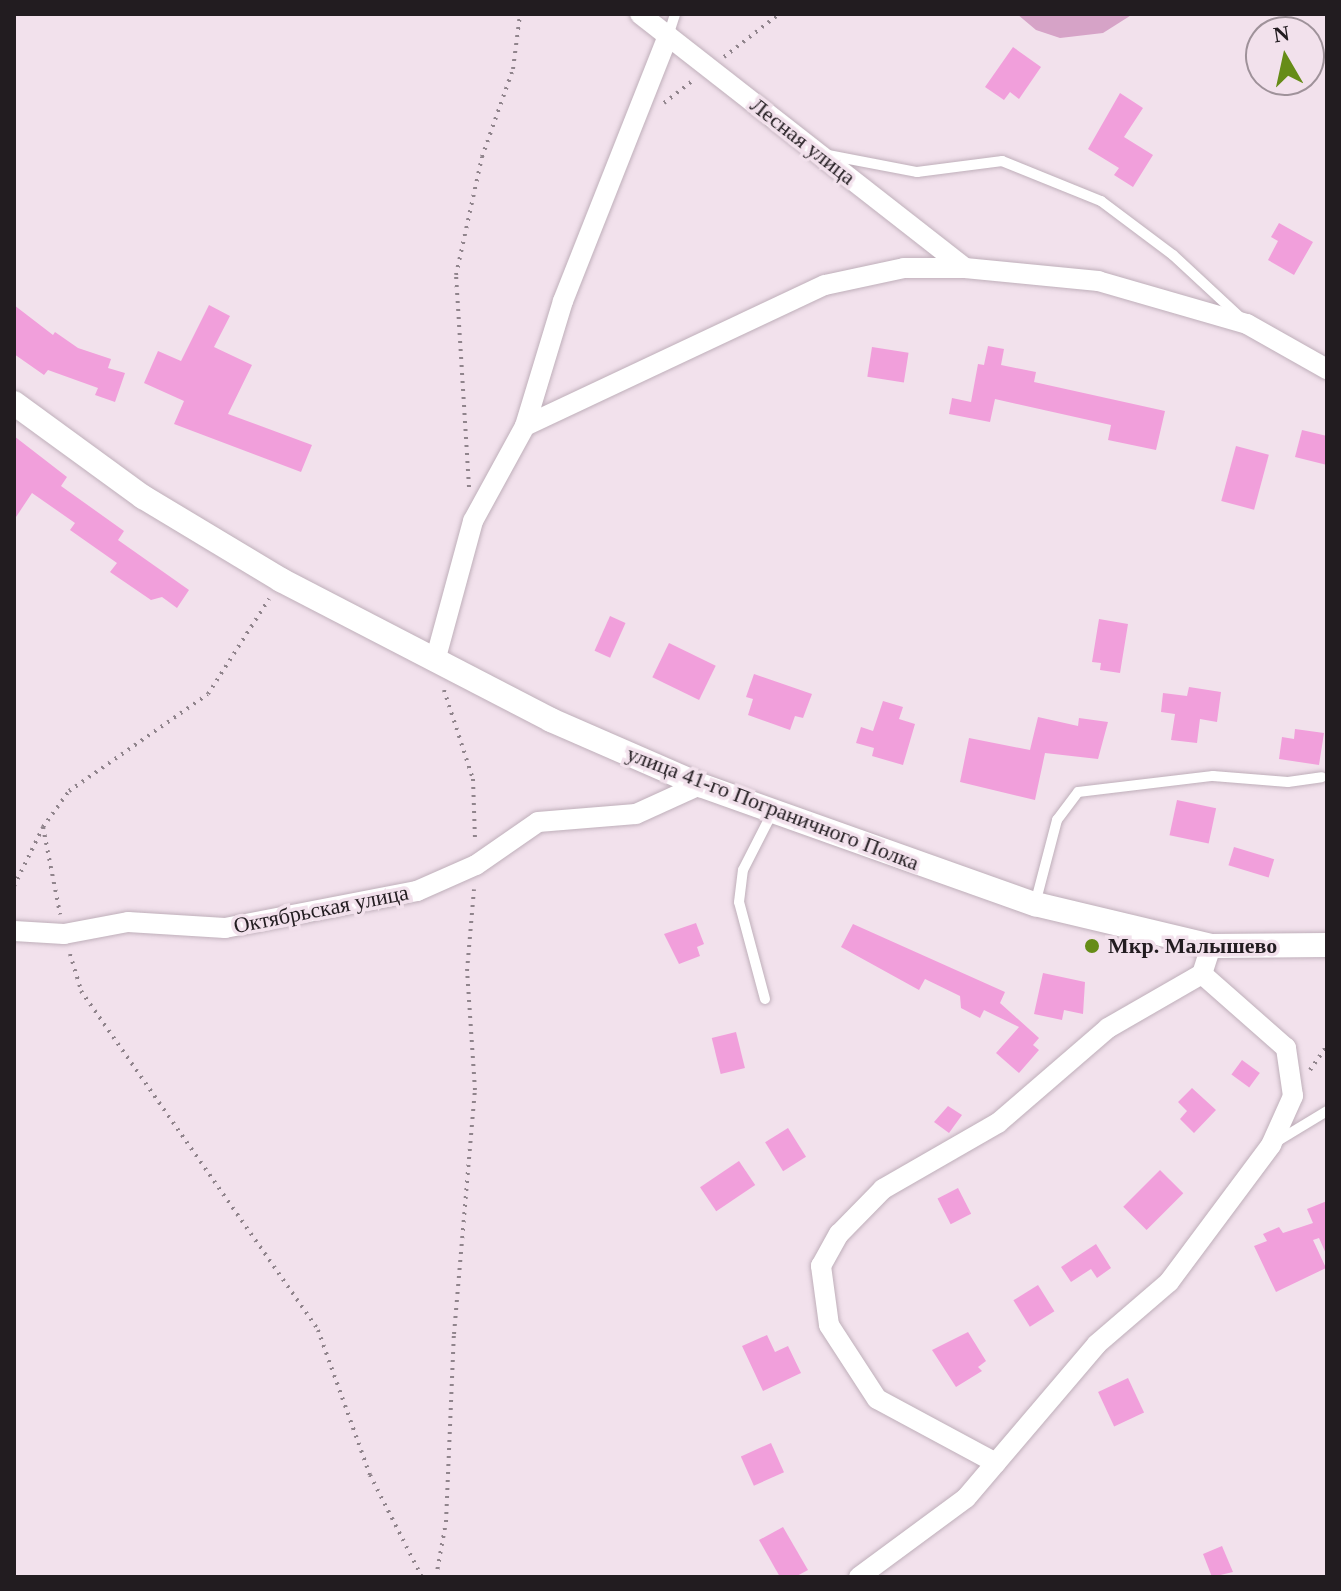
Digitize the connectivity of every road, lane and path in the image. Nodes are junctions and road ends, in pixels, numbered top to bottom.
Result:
1 (520, 14) edge
2 (640, 14) edge
3 (675, 14) edge
4 (668, 36) junction
5 (818, 153) junction
6 (965, 268) junction
7 (1247, 324) junction
8 (1327, 369) edge
9 (14, 403) edge
10 (525, 426) junction
11 (473, 521) junction
12 (281, 580) junction
13 (435, 661) junction
14 (1322, 777) dead end
15 (700, 785) junction
16 (773, 811) junction
17 (43, 827) junction
18 (476, 865) junction
19 (14, 886) edge
20 (1035, 904) junction
21 (14, 931) edge
22 (64, 934) junction
23 (1327, 945) edge
24 (1211, 946) junction
25 (1202, 974) junction
26 (765, 999) dead end
27 (1327, 1111) edge
28 (1271, 1145) junction
29 (996, 1463) junction
30 (422, 1577) edge
31 (436, 1577) edge
32 (859, 1577) edge

1 - 11 path
2 - 4 street, Лесная улица
3 - 4 lane
4 - 5 street, Лесная улица
4 - 10 street
5 - 6 street, Лесная улица
5 - 7 lane
6 - 7 street
6 - 10 street
7 - 8 street
9 - 12 street, улица 41-го Пограничного Полка
10 - 11 street
11 - 13 street
12 - 13 street, улица 41-го Пограничного Полка
12 - 17 path
13 - 15 street, улица 41-го Пограничного Полка
13 - 18 path
14 - 20 lane
15 - 16 street, улица 41-го Пограничного Полка
15 - 18 street, Октябрьская улица
16 - 20 street, улица 41-го Пограничного Полка
16 - 26 lane
17 - 19 path
17 - 22 path
18 - 22 street, Октябрьская улица
18 - 31 path
20 - 24 street, улица 41-го Пограничного Полка
21 - 22 street, Октябрьская улица
22 - 30 path
23 - 24 street, улица 41-го Пограничного Полка
24 - 25 street
25 - 28 street
25 - 29 street
27 - 28 lane
28 - 29 street
29 - 32 street

